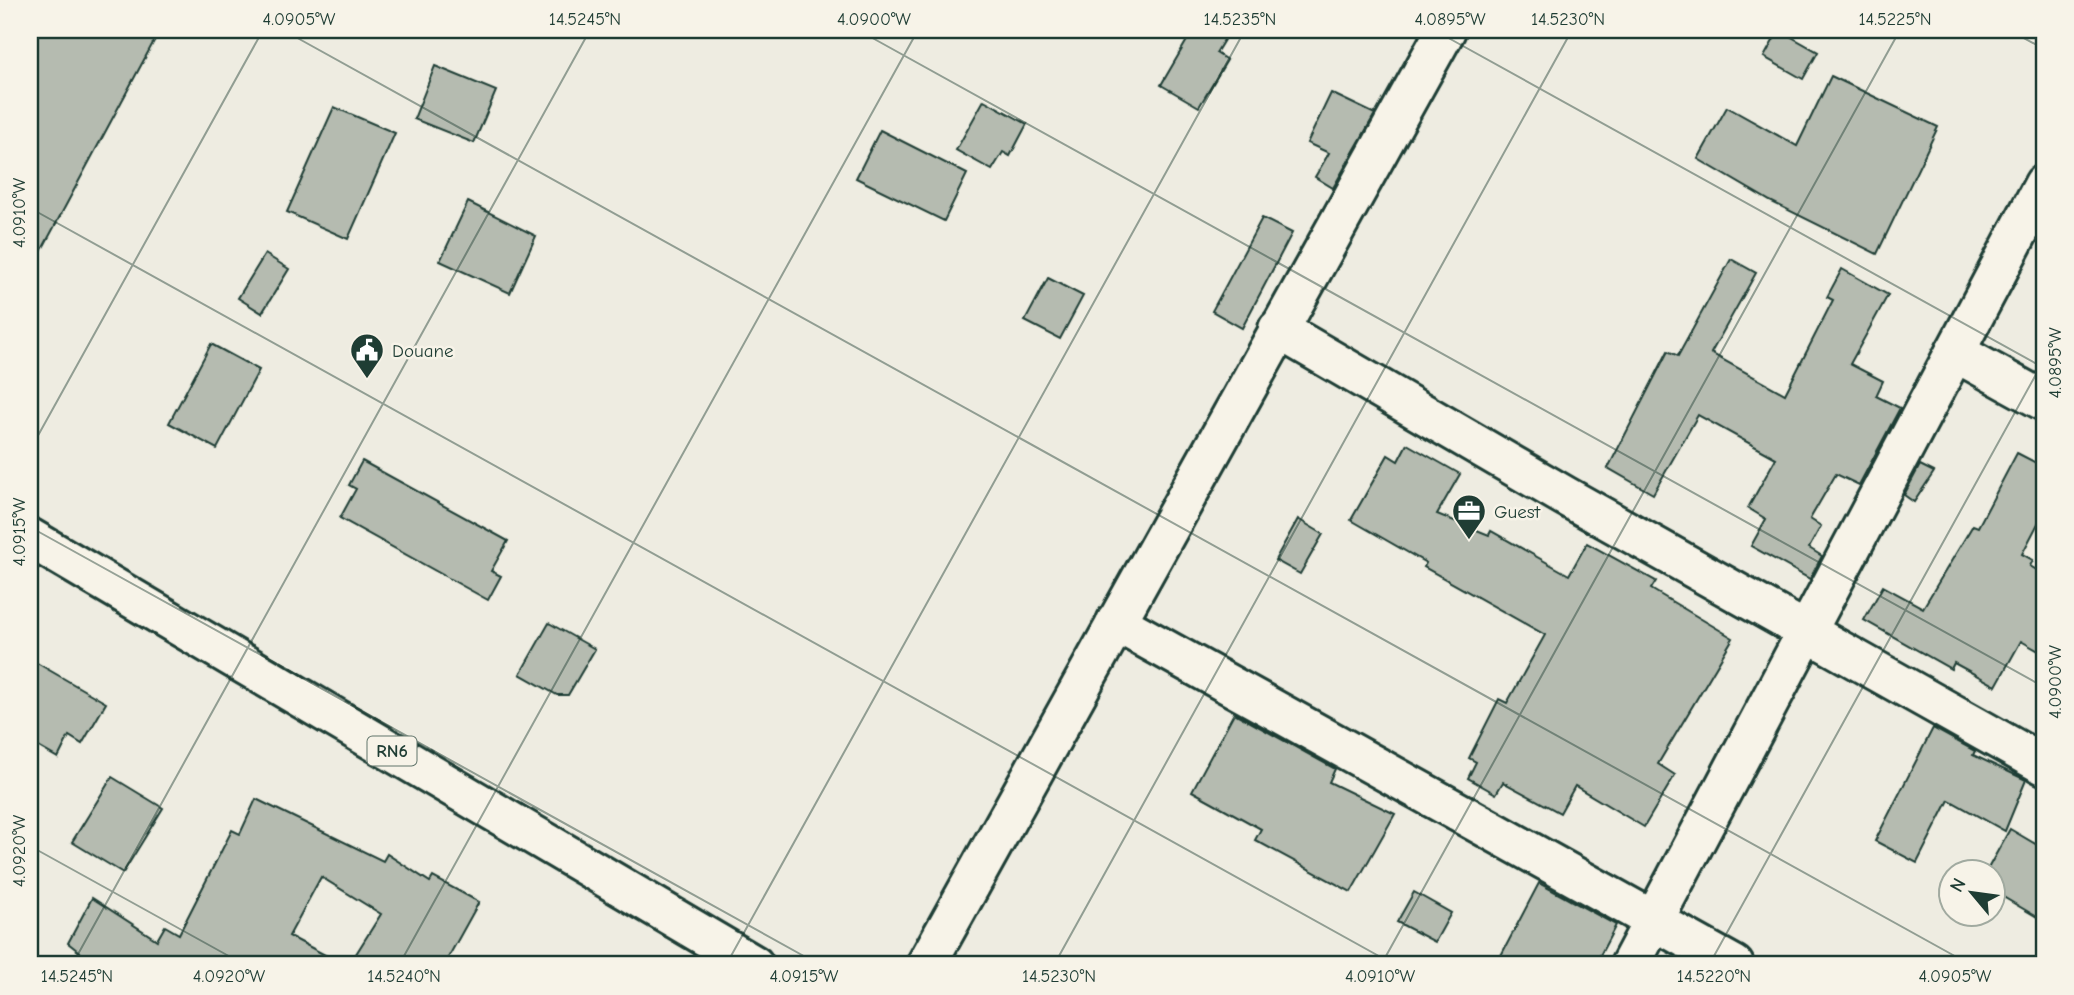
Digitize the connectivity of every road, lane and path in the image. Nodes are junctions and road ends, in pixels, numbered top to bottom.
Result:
1 (1446, 30) edge
2 (2044, 184) edge
3 (1278, 329) junction
4 (1955, 352) junction
5 (2044, 401) edge
6 (30, 538) edge
7 (1116, 622) junction
8 (1807, 632) junction
9 (2044, 765) edge
10 (1653, 920) junction
11 (754, 965) edge
12 (926, 965) edge
13 (1630, 965) edge
14 (1734, 965) edge

1 - 3 street
2 - 4 street
3 - 7 street
3 - 8 street
4 - 5 street
4 - 8 street
6 - 11 street, RN6
7 - 10 street
7 - 12 street
8 - 9 street
8 - 10 street
10 - 13 street
10 - 14 street

